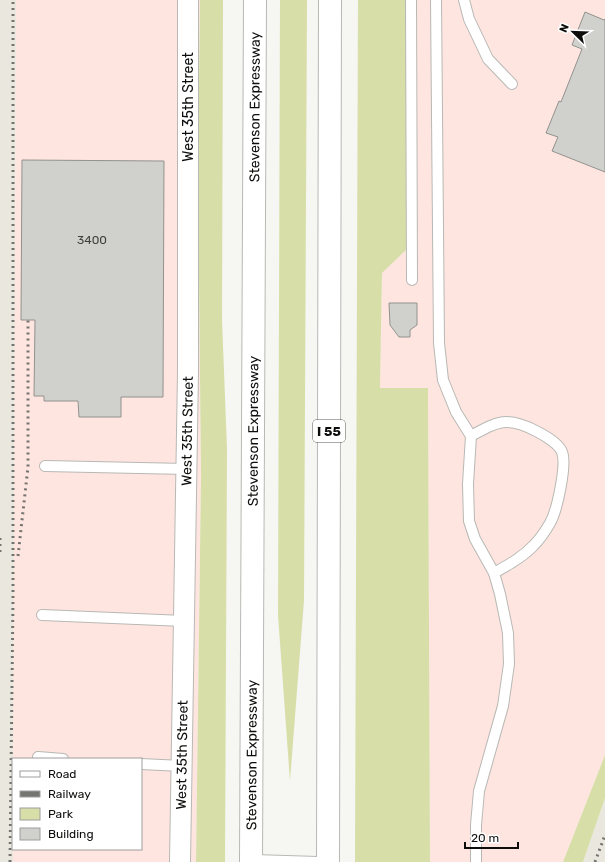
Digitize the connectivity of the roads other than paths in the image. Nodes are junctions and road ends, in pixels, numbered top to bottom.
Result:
1 (188, 0) edge
2 (255, 0) edge
3 (330, 0) edge
4 (411, 0) edge
5 (436, 0) edge
6 (464, 0) edge
7 (512, 84) dead end
8 (412, 280) dead end
9 (471, 436) junction
10 (45, 466) dead end
11 (187, 469) junction
12 (494, 573) junction
13 (42, 615) dead end
14 (184, 621) junction
15 (142, 764) edge
16 (182, 766) junction
17 (251, 861) edge
18 (180, 862) edge
19 (318, 862) edge
20 (328, 862) edge
21 (476, 862) edge

1 - 11 street, West 35th Street
2 - 17 highway, Stevenson Expressway
3 - 20 highway, I 55
4 - 8 lane
5 - 9 lane
6 - 7 lane
9 - 12 lane
9 - 12 lane
10 - 11 lane
11 - 14 street, West 35th Street
12 - 21 lane
13 - 14 lane
14 - 16 street, West 35th Street
15 - 16 lane
16 - 18 street, West 35th Street
17 - 19 lane

